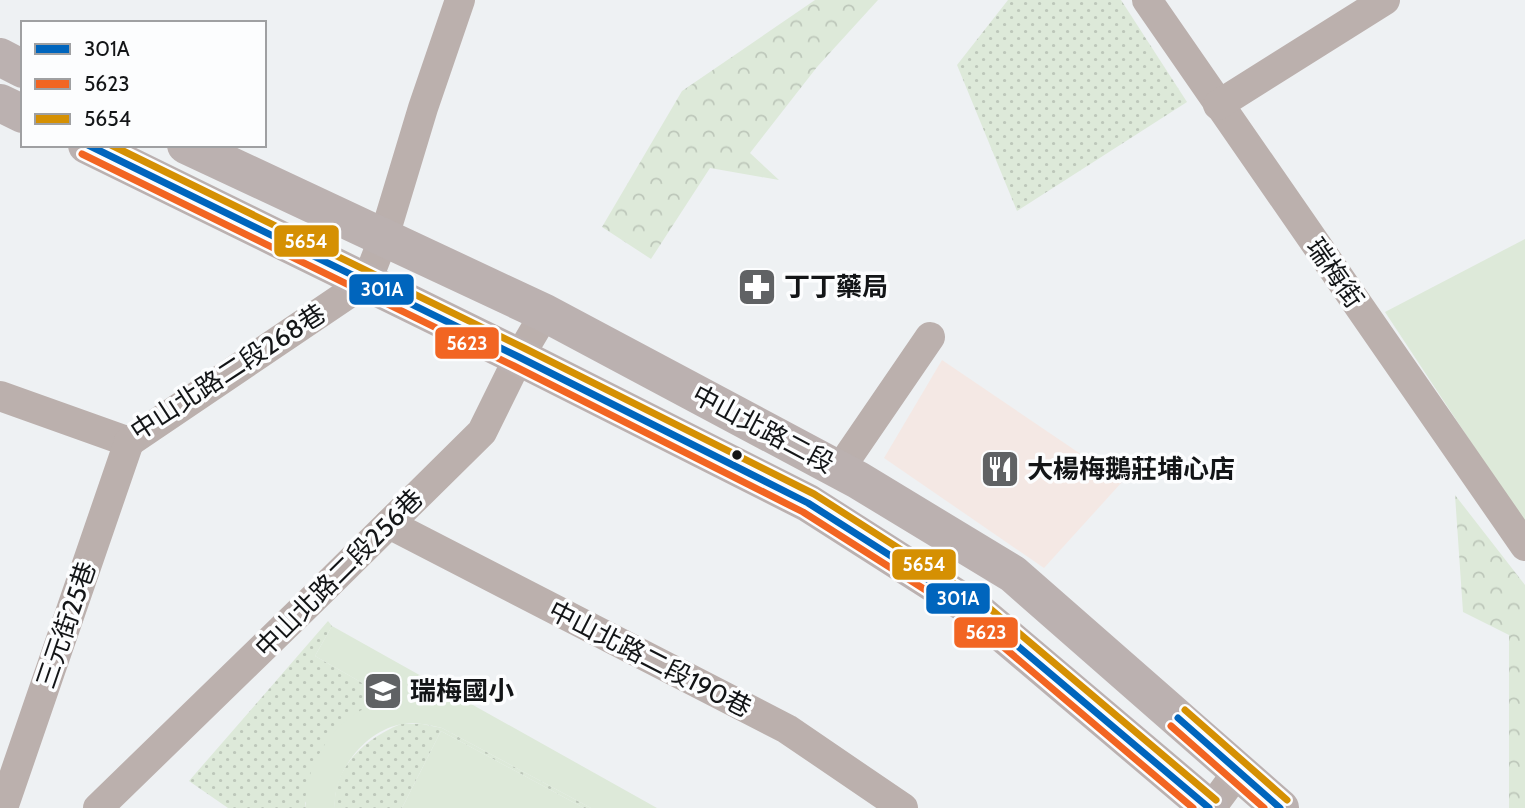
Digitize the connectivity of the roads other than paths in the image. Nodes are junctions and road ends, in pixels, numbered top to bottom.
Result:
1 (460, 0) edge
2 (1147, 0) edge
3 (1385, 0) edge
4 (0, 57) edge
5 (21, 68) edge
6 (0, 103) edge
7 (1218, 104) junction
8 (21, 113) edge
9 (91, 147) edge
10 (190, 147) edge
11 (384, 237) junction
12 (367, 281) junction
13 (545, 313) junction
14 (930, 337) dead end
15 (519, 357) junction
16 (0, 396) edge
17 (129, 442) junction
18 (839, 470) junction
19 (389, 524) junction
20 (1525, 546) edge
21 (1238, 771) junction
22 (3, 808) edge
23 (98, 808) edge
24 (903, 808) edge
25 (1210, 808) edge
26 (1280, 808) edge

1 - 11 street
2 - 7 street, 瑞梅街
3 - 7 street
4 - 5 main road
6 - 8 main road
7 - 20 street, 瑞梅街
9 - 12 main road, 中山北路二段
10 - 11 main road, 中山北路二段
11 - 12 street
11 - 13 main road, 中山北路二段
12 - 15 main road, 中山北路二段
12 - 17 street, 中山北路二段268巷
13 - 15 street, 中山北路二段256巷
13 - 18 main road, 中山北路二段
14 - 18 street
15 - 19 street, 中山北路二段256巷
15 - 25 main road, 中山北路二段
16 - 17 street, 中山北路二段268巷
17 - 22 street, 三元街25巷
18 - 21 main road, 中山北路二段
19 - 23 street, 中山北路二段256巷
19 - 24 street, 中山北路二段190巷
21 - 25 street
21 - 26 main road, 中山北路二段

